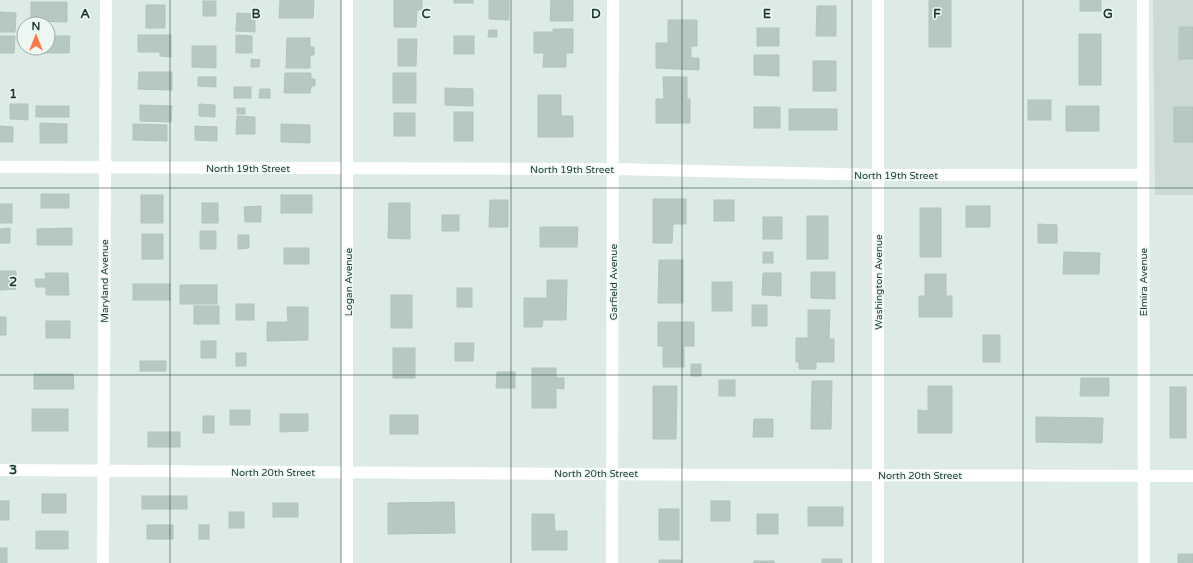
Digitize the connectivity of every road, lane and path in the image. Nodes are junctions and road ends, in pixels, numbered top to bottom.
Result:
1 (106, 0) edge
2 (347, 0) edge
3 (613, 0) edge
4 (878, 0) edge
5 (1144, 0) edge
6 (0, 167) edge
7 (104, 168) junction
8 (348, 168) junction
9 (613, 169) junction
10 (878, 175) junction
11 (1144, 175) junction
12 (0, 470) edge
13 (104, 470) junction
14 (348, 472) junction
15 (612, 473) junction
16 (878, 475) junction
17 (1144, 475) junction
18 (1193, 476) edge
19 (103, 563) edge
20 (347, 563) edge
21 (612, 563) edge
22 (878, 563) edge
23 (1144, 563) edge

1 - 7 street, Maryland Avenue
2 - 8 street, Logan Avenue
3 - 9 street, Garfield Avenue
4 - 10 street, Washington Avenue
5 - 11 street, Elmira Avenue
6 - 7 street, North 19th Street
7 - 8 street, North 19th Street
7 - 13 street, Maryland Avenue
8 - 9 street, North 19th Street
8 - 14 street, Logan Avenue
9 - 10 street, North 19th Street
9 - 15 street, Garfield Avenue
10 - 11 street, North 19th Street
10 - 16 street, Washington Avenue
11 - 17 street, Elmira Avenue
12 - 13 street, North 20th Street
13 - 14 street, North 20th Street
13 - 19 street, Maryland Avenue
14 - 15 street, North 20th Street
14 - 20 street, Logan Avenue
15 - 16 street, North 20th Street
15 - 21 street, Garfield Avenue
16 - 17 street, North 20th Street
16 - 22 street, Washington Avenue
17 - 18 street, North 20th Street
17 - 23 street, Elmira Avenue

